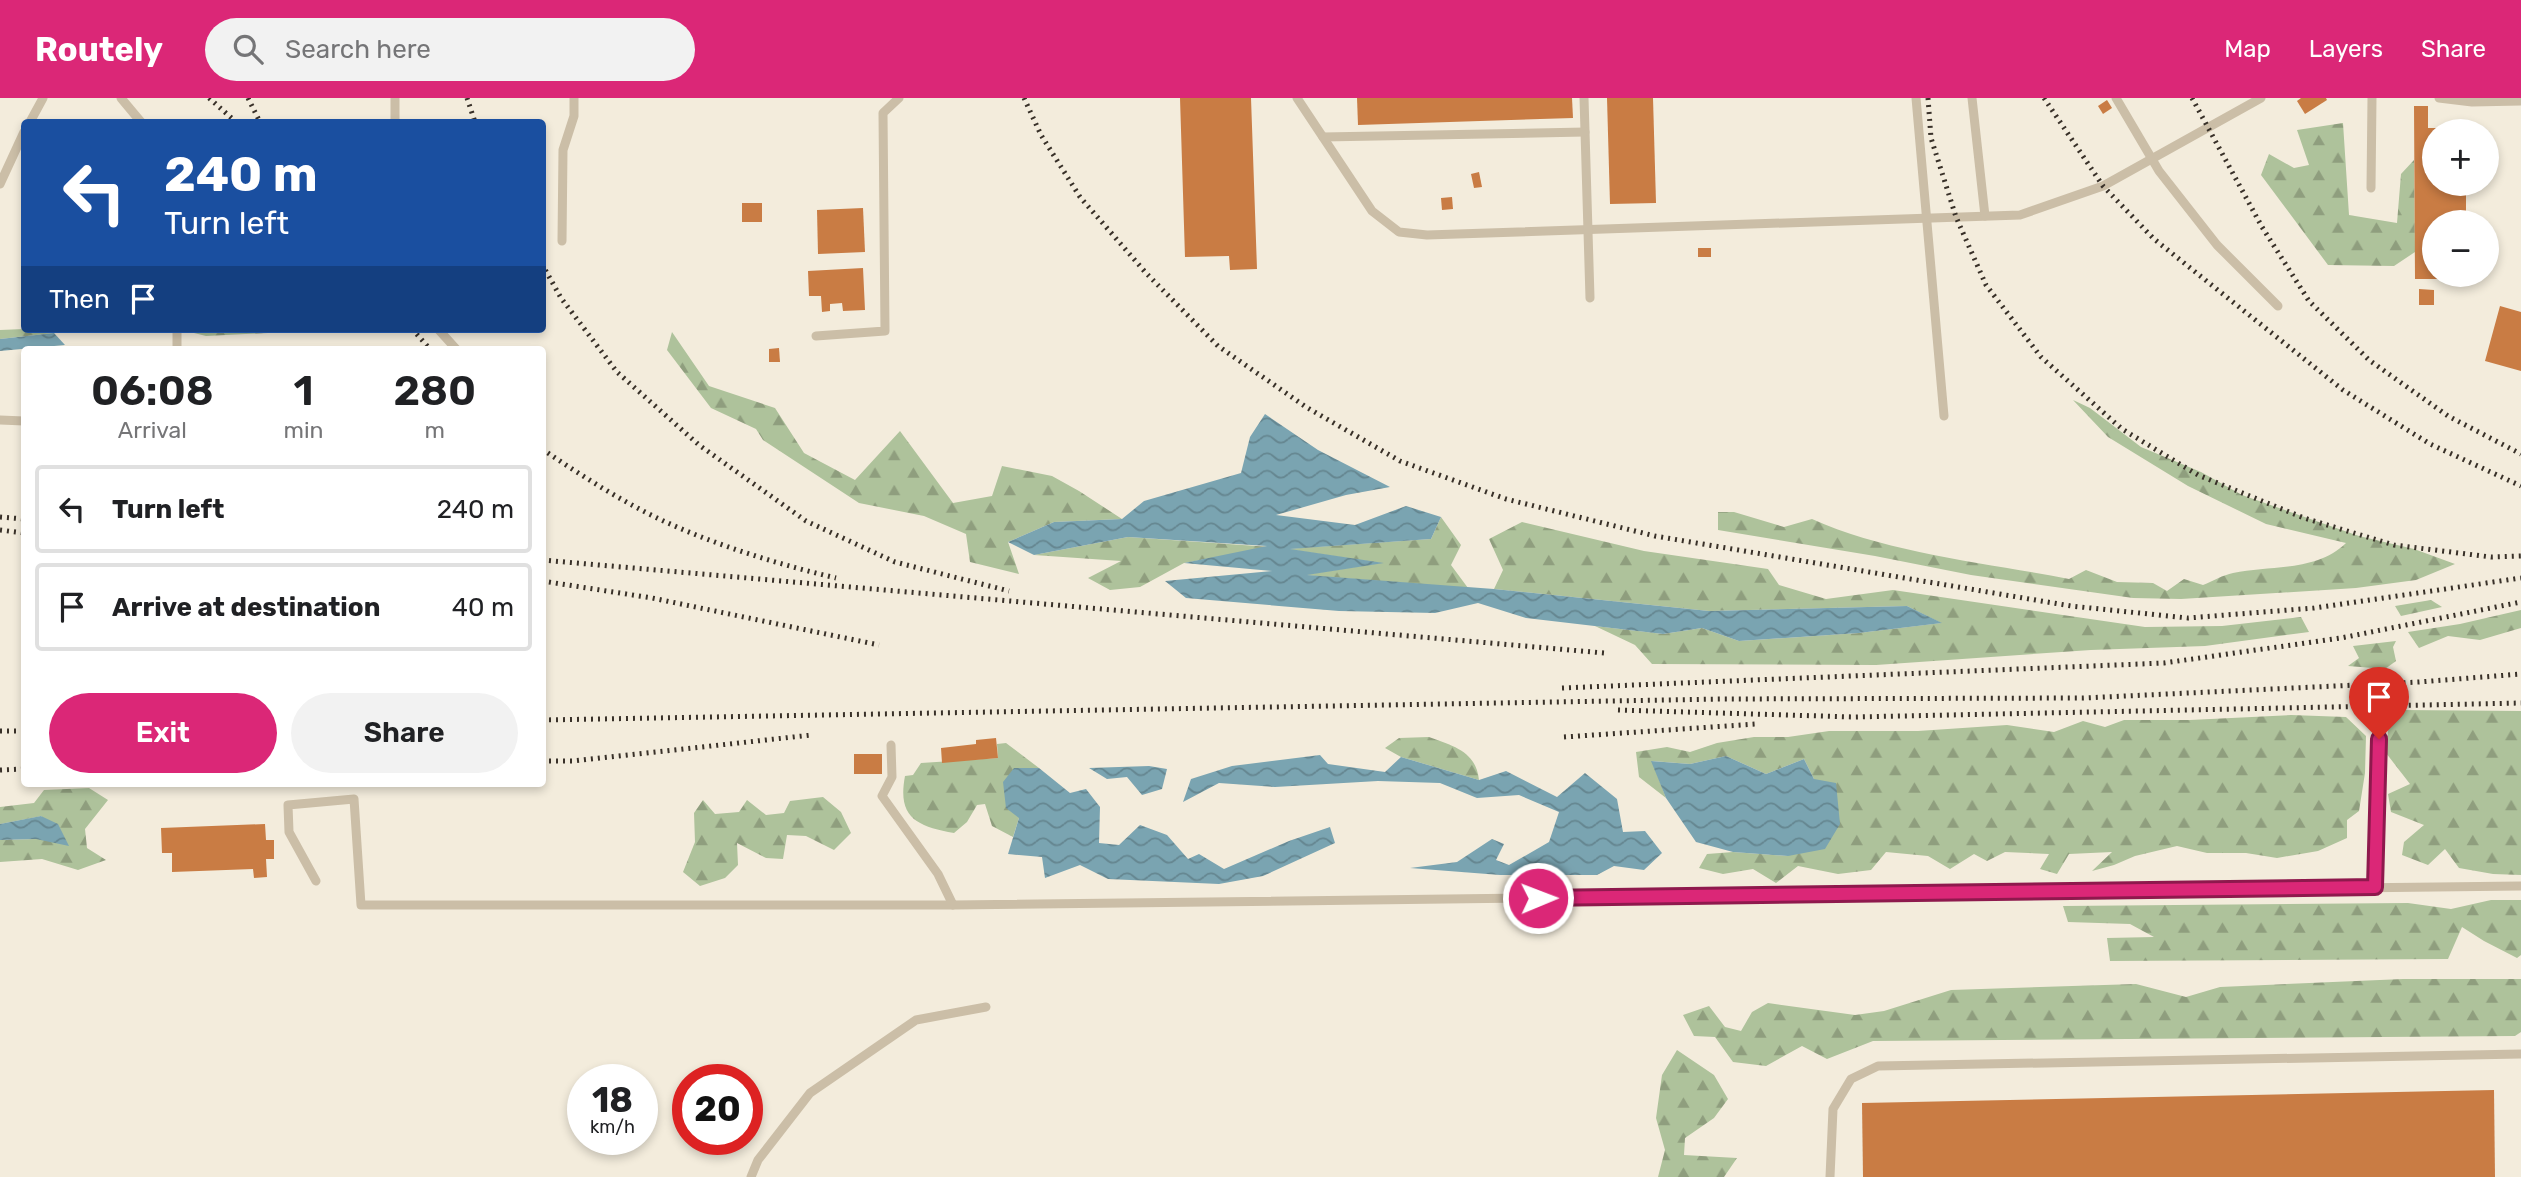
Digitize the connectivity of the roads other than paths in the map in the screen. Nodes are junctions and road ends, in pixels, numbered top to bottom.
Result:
1 (43, 98) edge
2 (121, 98) edge
3 (395, 98) edge
4 (574, 98) edge
5 (899, 98) edge
6 (1297, 98) edge
7 (1584, 98) edge
8 (1916, 98) edge
9 (1972, 98) edge
10 (2116, 98) edge
11 (2261, 98) edge
12 (2372, 98) edge
13 (2439, 98) edge
14 (2473, 100) edge
15 (2521, 101) edge
16 (32, 119) edge
17 (138, 119) edge
18 (395, 119) edge
19 (1585, 132) junction
20 (1323, 137) junction
21 (21, 138) edge
22 (2153, 159) junction
23 (0, 184) edge
24 (2371, 188) dead end
25 (1985, 216) junction
26 (1927, 218) junction
27 (1587, 231) junction
28 (562, 242) dead end
29 (1590, 298) dead end
30 (2278, 306) dead end
31 (442, 333) edge
32 (816, 336) dead end
33 (453, 346) edge
34 (1944, 416) dead end
35 (0, 420) edge
36 (21, 421) edge
37 (2379, 739) dead end
38 (891, 744) dead end
39 (316, 881) dead end
40 (2521, 886) edge
41 (2375, 887) junction
42 (953, 905) junction
43 (986, 1007) dead end
44 (2521, 1054) edge
45 (751, 1177) edge
46 (1830, 1177) edge

1 - 16 lane
2 - 17 lane
3 - 18 lane
4 - 28 lane
5 - 32 lane
6 - 20 lane
7 - 19 lane
8 - 26 lane
9 - 25 lane
10 - 22 lane
11 - 22 lane
12 - 24 lane
13 - 14 lane
14 - 15 lane
19 - 20 lane
19 - 27 lane
20 - 27 lane
21 - 23 lane
22 - 25 lane
22 - 30 lane
25 - 26 lane
26 - 27 lane
26 - 34 lane
27 - 29 lane
31 - 33 lane
35 - 36 lane
37 - 41 lane
38 - 42 lane
39 - 42 lane
40 - 41 lane
41 - 42 lane
43 - 45 lane
44 - 46 lane

